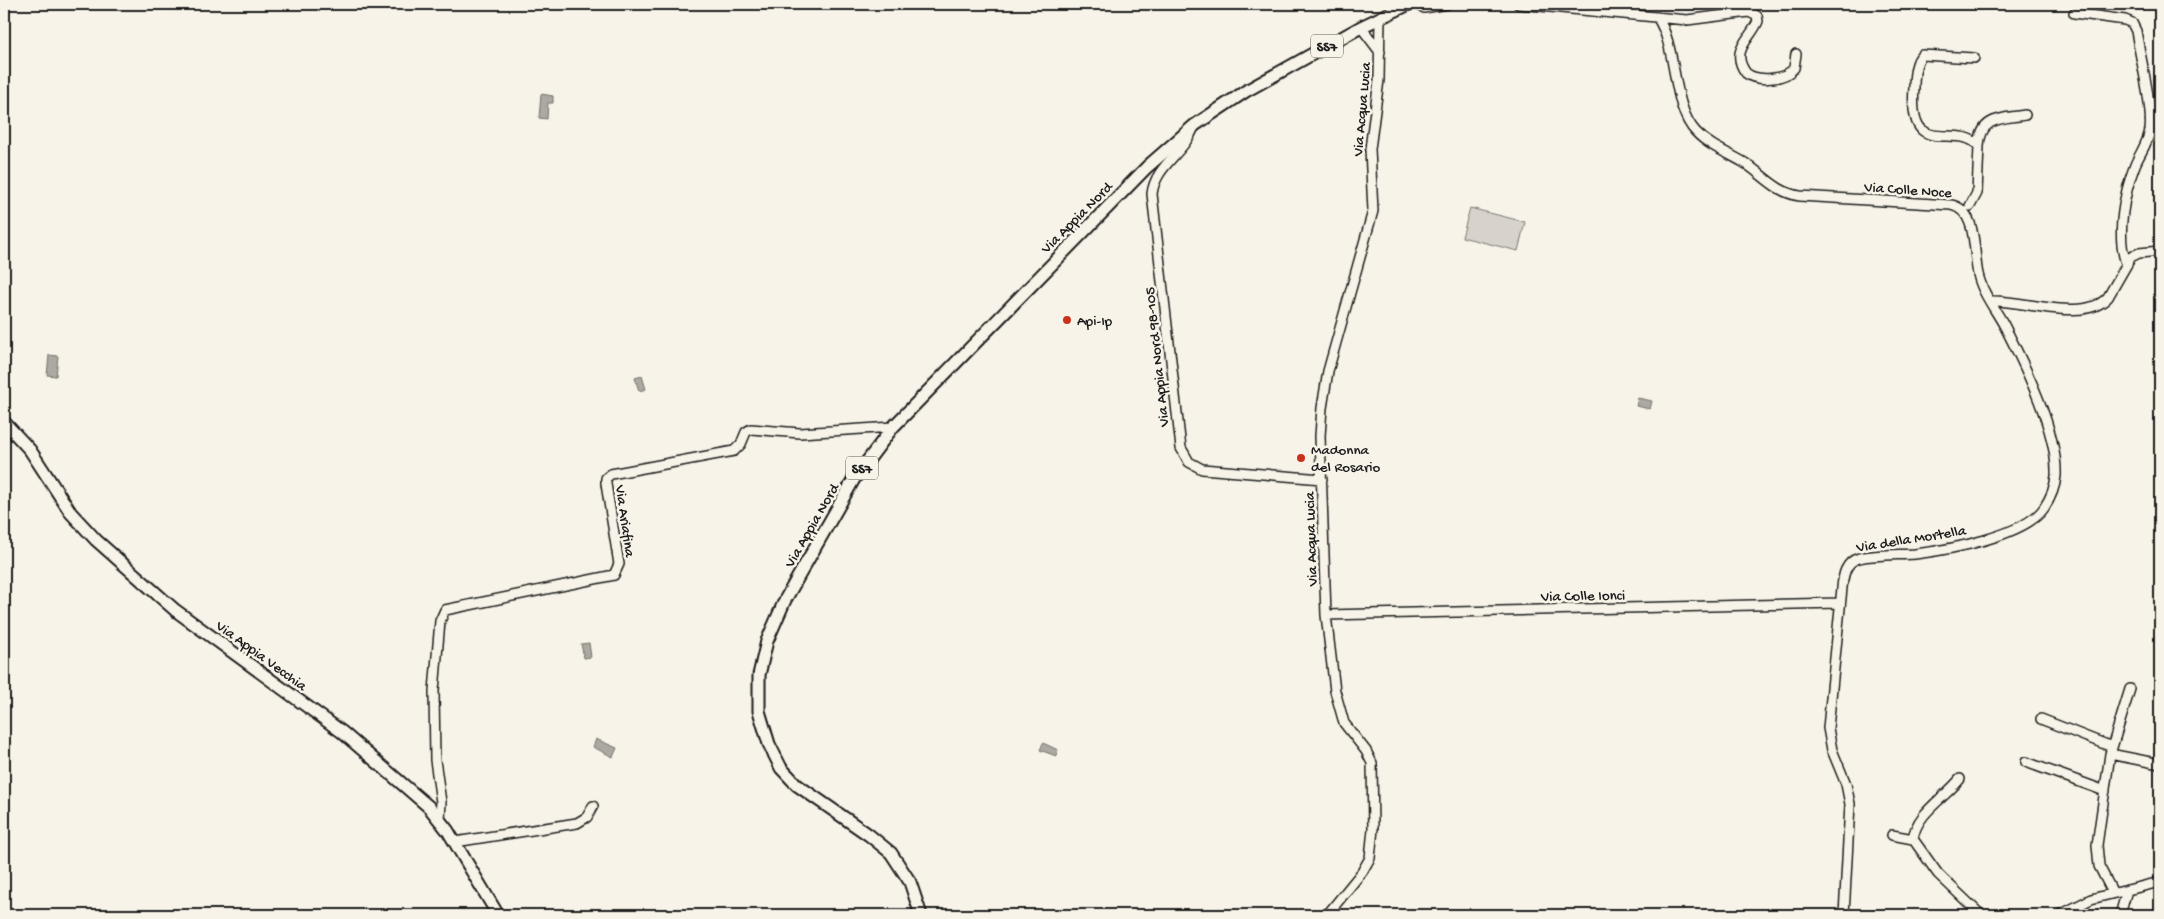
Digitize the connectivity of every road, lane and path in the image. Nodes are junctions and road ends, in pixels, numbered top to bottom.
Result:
1 (1409, 4) edge
2 (1416, 4) edge
3 (1448, 4) edge
4 (1518, 4) edge
5 (2074, 13) dead end
6 (1380, 17) junction
7 (1657, 17) junction
8 (1361, 27) junction
9 (1380, 52) junction
10 (1796, 54) dead end
11 (1974, 58) dead end
12 (2025, 115) dead end
13 (1195, 125) junction
14 (1979, 146) junction
15 (1970, 206) junction
16 (1959, 207) junction
17 (1967, 216) junction
18 (2160, 251) edge
19 (2126, 263) junction
20 (1990, 301) junction
21 (4, 422) edge
22 (893, 427) junction
23 (1322, 478) junction
24 (1840, 603) junction
25 (1326, 615) junction
26 (2130, 689) dead end
27 (2041, 719) dead end
28 (2111, 751) junction
29 (2026, 762) dead end
30 (2160, 764) edge
31 (1960, 779) dead end
32 (2105, 790) junction
33 (593, 806) dead end
34 (440, 819) junction
35 (1892, 835) dead end
36 (1914, 839) junction
37 (455, 842) junction
38 (2160, 882) edge
39 (2127, 890) junction
40 (2114, 893) junction
41 (498, 915) edge
42 (921, 915) edge
43 (1327, 915) edge
44 (1844, 915) edge
45 (1981, 915) edge
46 (2060, 915) edge
47 (2120, 915) edge

1 - 6 main road, SS7
2 - 3 street
4 - 7 street
5 - 19 street
6 - 8 main road, SS7
6 - 9 street, Via Acqua Lucia
7 - 10 street
7 - 16 street, Via Colle Noce
8 - 9 street, Via Acqua Lucia
8 - 13 main road, Via Appia Nord / SS7
9 - 23 street, Via Acqua Lucia
11 - 14 street
12 - 14 street
13 - 22 main road, Via Appia Nord / SS7
13 - 23 street, Via Appia Nord 98-105
14 - 15 street
15 - 16 street
15 - 17 street
16 - 17 street, Via Colle Noce
17 - 20 street, Via Colle Noce
18 - 19 street
19 - 20 street
20 - 24 street, Via della Mortella
21 - 34 main road, Via Appia Vecchia
22 - 34 street, Via Ariafina
22 - 42 main road, Via Appia Nord / SS7
23 - 25 street, Via Acqua Lucia
24 - 25 street, Via Colle Ionci
24 - 44 street, Via della Mortella
25 - 43 street, Via Acqua Lucia
26 - 28 street
27 - 28 street
28 - 30 street
28 - 32 street
29 - 32 street
31 - 36 street
32 - 40 street
33 - 37 street
34 - 37 main road, Via Appia Vecchia
35 - 36 street
36 - 45 street
37 - 41 main road, Via Appia Vecchia
38 - 39 street
39 - 40 street
39 - 47 street
40 - 46 street

